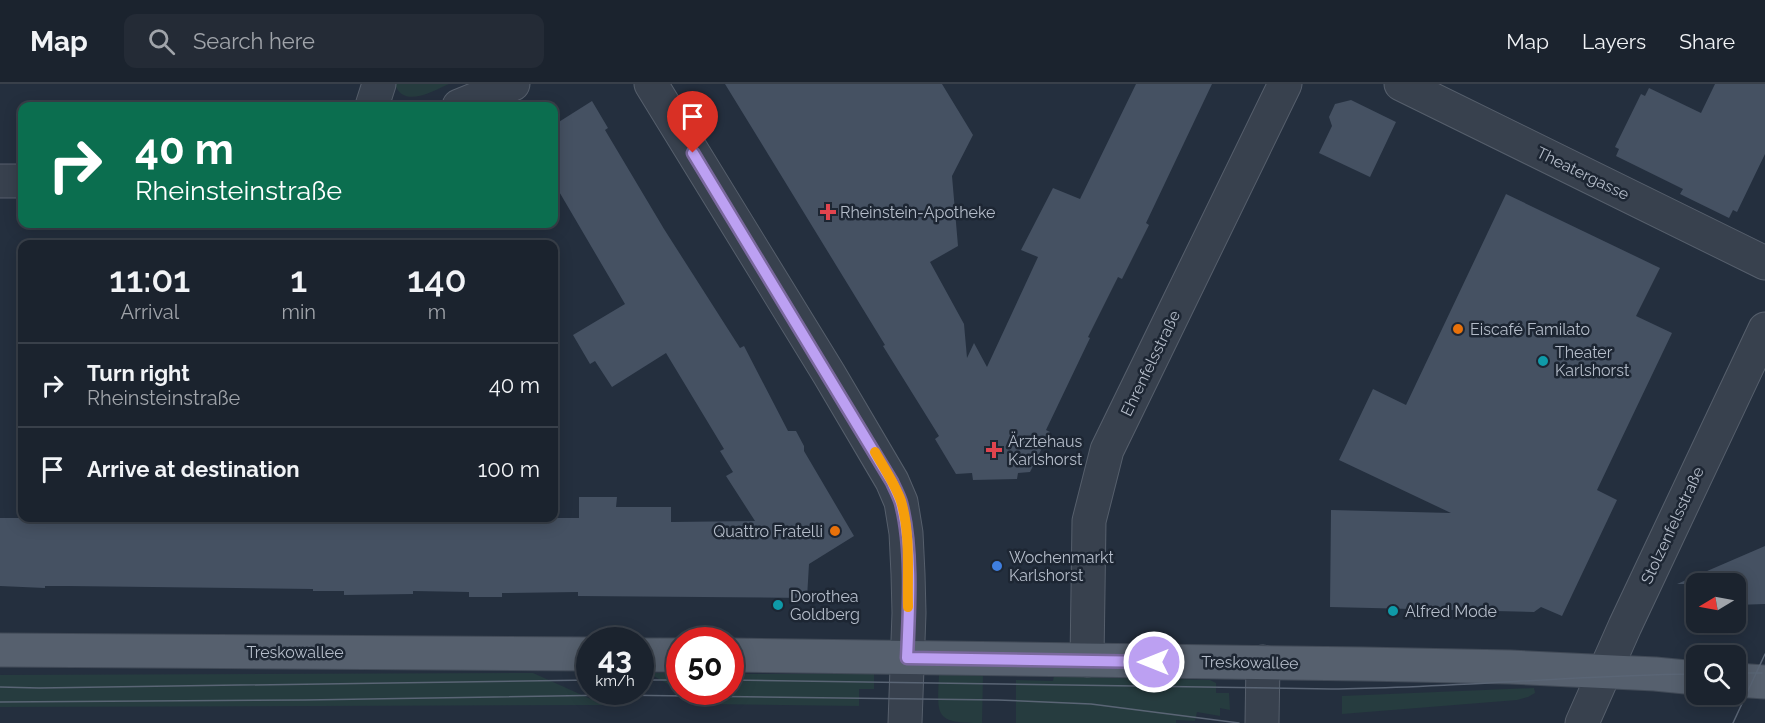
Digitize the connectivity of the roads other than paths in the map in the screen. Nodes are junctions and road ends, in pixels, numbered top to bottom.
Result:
1 (379, 84) edge
2 (513, 84) edge
3 (651, 84) edge
4 (1285, 84) edge
5 (1401, 84) edge
6 (373, 102) edge
7 (469, 102) edge
8 (0, 181) edge
9 (18, 181) edge
10 (1765, 263) edge
11 (1765, 329) edge
12 (0, 650) edge
13 (576, 654) edge
14 (744, 655) edge
15 (907, 658) junction
16 (1087, 660) junction
17 (1263, 662) junction
18 (1604, 672) junction
19 (1686, 677) edge
20 (1746, 681) edge
21 (1765, 682) edge
22 (906, 723) edge
23 (1263, 723) edge
24 (1582, 723) edge

1 - 6 street
2 - 7 street
3 - 15 street
4 - 16 street, Ehrenfelsstraße
5 - 10 street, Theatergasse
8 - 9 street
11 - 18 street, Stolzenfelsstraße
12 - 13 main road, Treskowallee
14 - 15 main road, Treskowallee
15 - 16 main road, Treskowallee
15 - 22 street
16 - 17 main road, Treskowallee
17 - 18 main road, Treskowallee
17 - 23 street
18 - 19 main road, Treskowallee
18 - 24 street, Stolzenfelsstraße
20 - 21 main road

